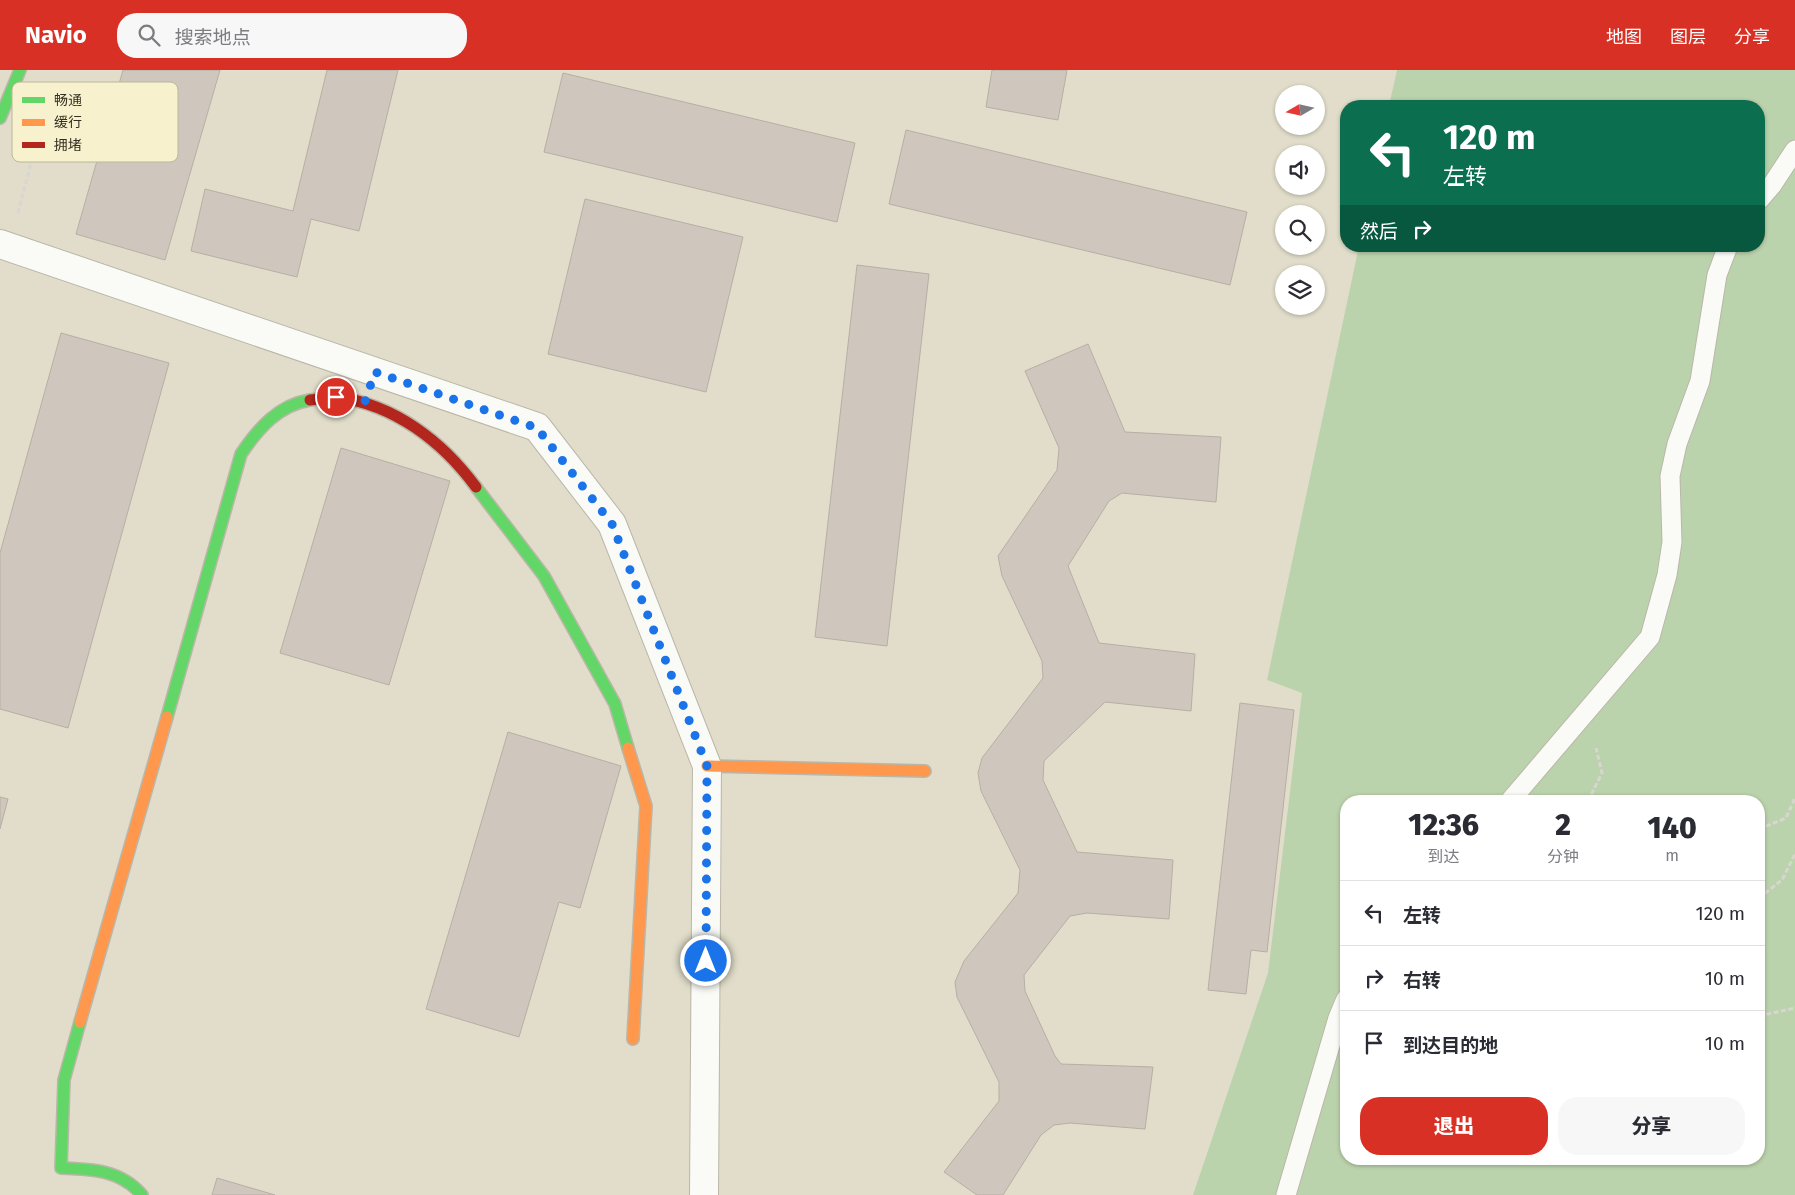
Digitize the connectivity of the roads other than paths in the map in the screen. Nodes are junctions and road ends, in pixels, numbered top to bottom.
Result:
1 (20, 70) edge
2 (3, 79) dead end
3 (15, 82) edge
4 (12, 89) edge
5 (0, 96) edge
6 (0, 118) edge
7 (1795, 150) edge
8 (1765, 193) edge
9 (4, 246) edge
10 (1726, 252) edge
11 (375, 372) junction
12 (364, 404) junction
13 (707, 766) junction
14 (925, 771) dead end
15 (1515, 795) edge
16 (1340, 1013) edge
17 (633, 1039) dead end
18 (142, 1195) edge
19 (704, 1195) edge
20 (1286, 1195) edge

1 - 3 main road
2 - 5 main road
4 - 6 main road
7 - 8 lane
9 - 11 street
10 - 15 lane
11 - 12 street
11 - 13 street
12 - 17 main road
12 - 18 main road
13 - 14 main road
13 - 19 street
16 - 20 lane

